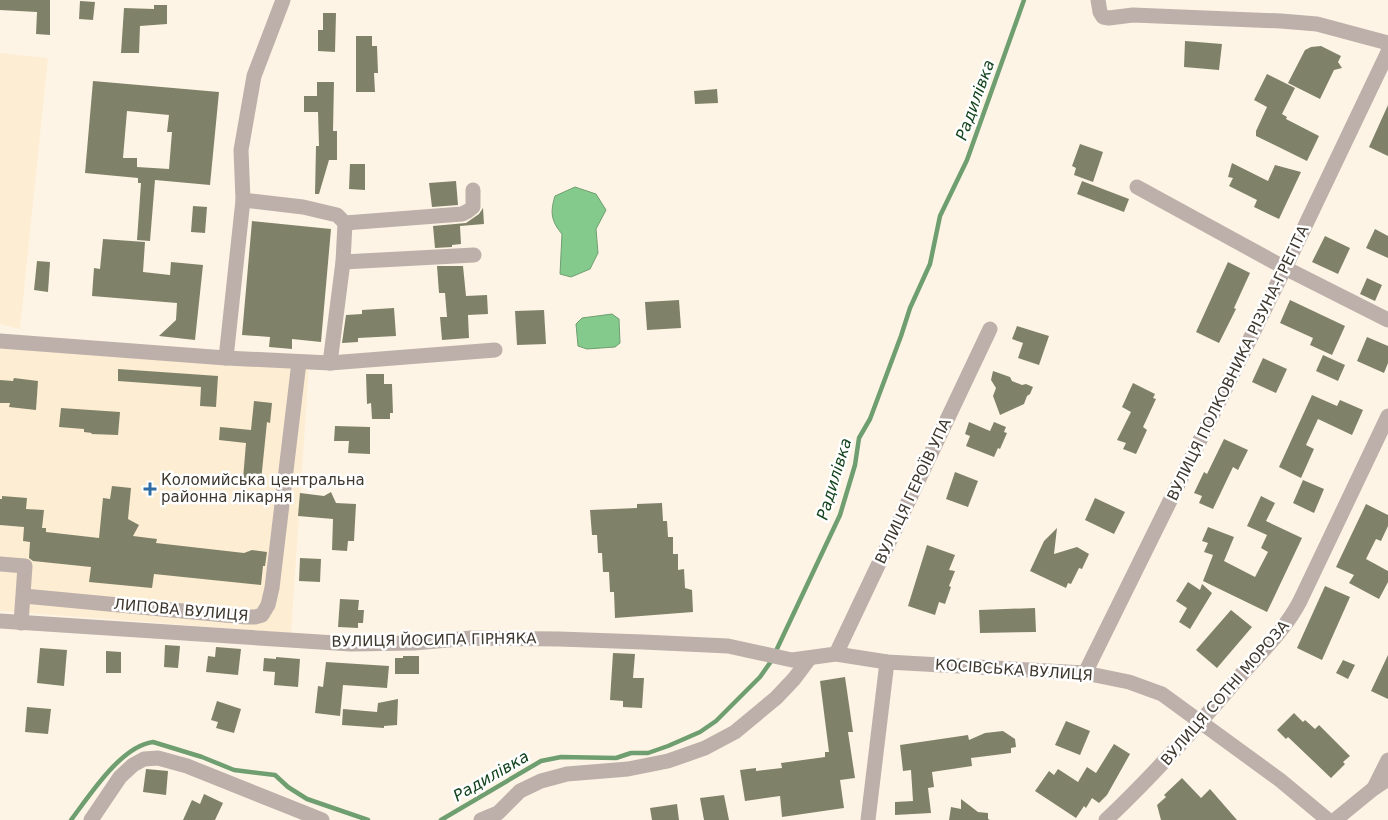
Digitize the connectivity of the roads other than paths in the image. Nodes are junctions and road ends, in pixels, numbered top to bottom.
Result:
1 (283, 0) edge
2 (1098, 0) edge
3 (1388, 43) edge
4 (1388, 52) edge
5 (1137, 187) dead end
6 (473, 190) dead end
7 (243, 200) junction
8 (345, 223) junction
9 (474, 255) dead end
10 (343, 262) junction
11 (1285, 268) junction
12 (1388, 320) edge
13 (990, 329) dead end
14 (0, 341) edge
15 (496, 350) dead end
16 (226, 358) junction
17 (299, 362) junction
18 (330, 363) junction
19 (1388, 416) edge
20 (0, 564) edge
21 (24, 596) junction
22 (258, 617) junction
23 (0, 621) edge
24 (22, 623) junction
25 (257, 638) junction
26 (836, 654) junction
27 (809, 659) junction
28 (887, 662) junction
29 (1085, 673) junction
30 (1201, 723) junction
31 (1388, 760) edge
32 (1388, 779) edge
33 (1373, 789) junction
34 (92, 820) edge
35 (322, 820) edge
36 (481, 820) edge
37 (868, 820) edge
38 (1106, 820) edge
39 (1328, 820) edge
40 (1335, 820) edge

1 - 7 street
2 - 3 street
4 - 11 street, ВУЛИЦЯ ПОЛКОВНИКА РІЗУНА-ГРЕГІТА
5 - 11 street
6 - 8 street
7 - 8 street
7 - 16 street
8 - 10 street
9 - 10 street
10 - 18 street
11 - 12 street
11 - 29 street, ВУЛИЦЯ ПОЛКОВНИКА РІЗУНА-ГРЕГІТА
13 - 26 street, ВУЛИЦЯ ГЕРОЇВ УПА
14 - 16 street
15 - 18 street
16 - 17 street
17 - 18 street
17 - 22 street, ЛИПОВА ВУЛИЦЯ
19 - 30 street, ВУЛИЦЯ СОТНІ МОРОЗА
20 - 21 street
21 - 22 street, ЛИПОВА ВУЛИЦЯ
21 - 24 street
22 - 25 street
23 - 24 street, ВУЛИЦЯ ЙОСИПА ГІРНЯКА
24 - 25 street, ВУЛИЦЯ ЙОСИПА ГІРНЯКА
25 - 27 street, ВУЛИЦЯ ЙОСИПА ГІРНЯКА
26 - 27 street, ВУЛИЦЯ ЙОСИПА ГІРНЯКА
26 - 28 street, КОСІВСЬКА ВУЛИЦЯ
27 - 36 street
28 - 29 street, КОСІВСЬКА ВУЛИЦЯ
28 - 37 street
29 - 30 street, КОСІВСЬКА ВУЛИЦЯ
30 - 38 street, ВУЛИЦЯ СОТНІ МОРОЗА
30 - 39 street, КОСІВСЬКА ВУЛИЦЯ
31 - 33 street
32 - 33 street
33 - 40 street
34 - 35 street

